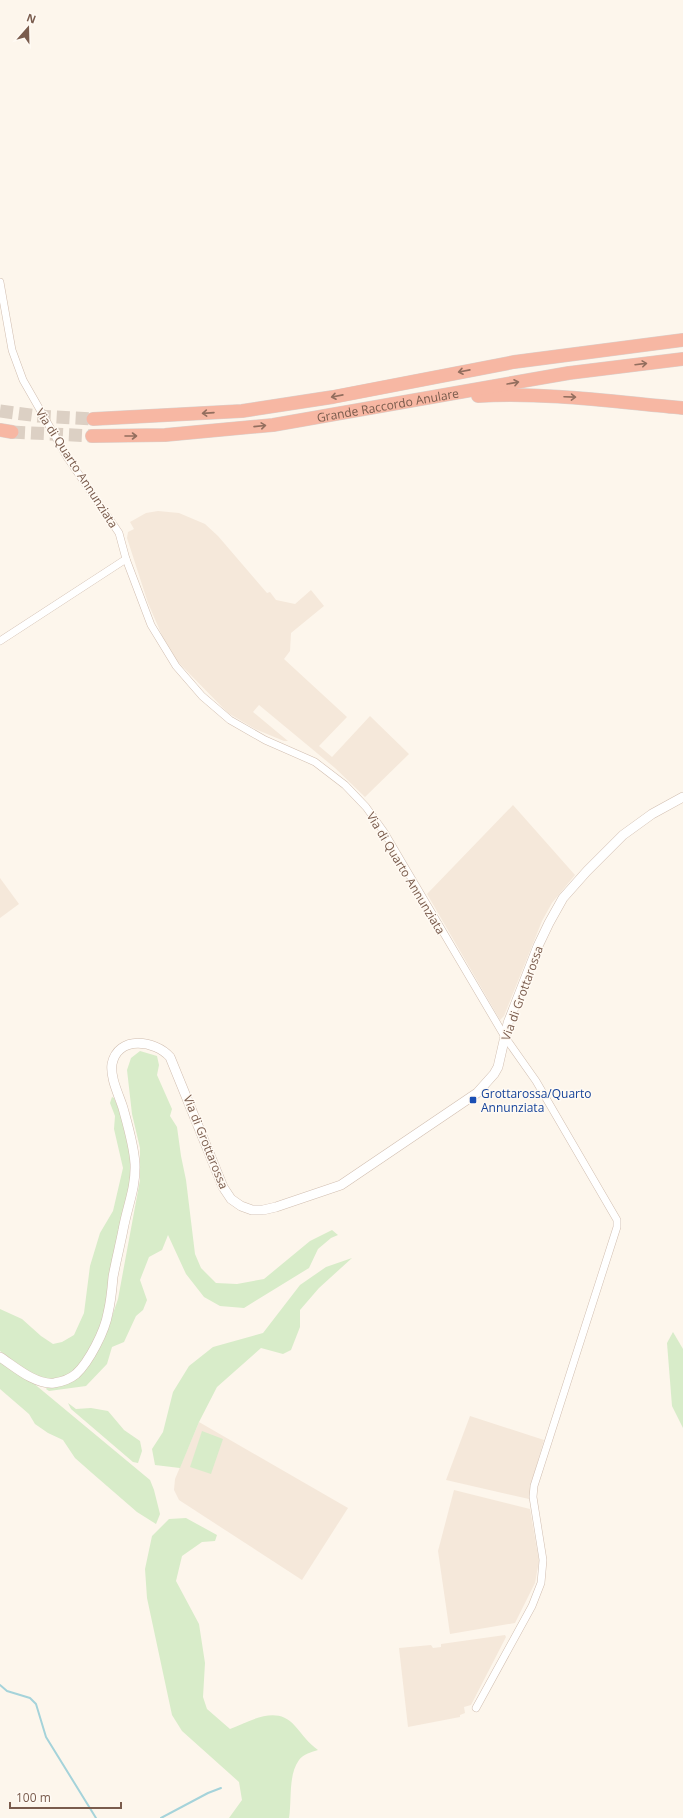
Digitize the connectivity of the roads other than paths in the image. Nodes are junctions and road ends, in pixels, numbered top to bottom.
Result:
1 (0, 282) edge
2 (683, 331) edge
3 (683, 340) edge
4 (683, 359) edge
5 (514, 362) junction
6 (419, 400) junction
7 (683, 408) edge
8 (94, 420) tunnel mouth
9 (92, 436) tunnel mouth
10 (126, 559) junction
11 (0, 641) edge
12 (683, 797) edge
13 (505, 1037) junction
14 (0, 1357) edge
15 (476, 1708) dead end

1 - 10 street, Via di Quarto Annunziata
2 - 5 highway
3 - 5 highway, Grande Raccordo Anulare
6 -> 4 highway, Grande Raccordo Anulare
5 -> 8 highway, Grande Raccordo Anulare
6 -> 7 highway
9 -> 6 highway, Grande Raccordo Anulare
10 - 11 street
10 - 13 street, Via di Quarto Annunziata
12 - 13 street, Via di Grottarossa
13 - 14 street, Via di Grottarossa
13 - 15 street, Via di Quarto Annunziata

